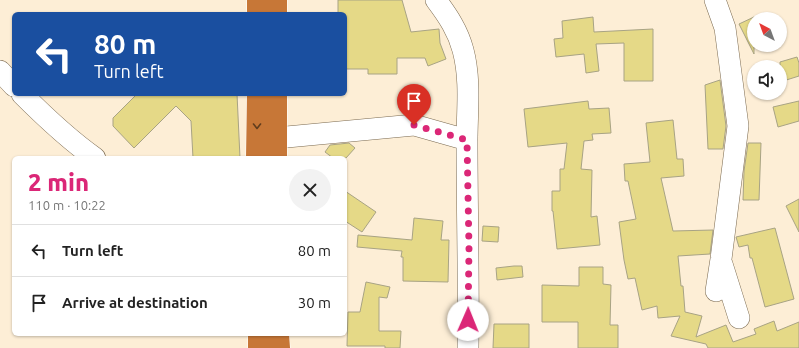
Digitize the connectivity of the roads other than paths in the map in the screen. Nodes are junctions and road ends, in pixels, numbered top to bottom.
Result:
1 (258, 0) edge
2 (276, 0) edge
3 (436, 0) edge
4 (716, 0) edge
5 (258, 12) edge
6 (276, 12) edge
7 (0, 72) edge
8 (12, 84) edge
9 (24, 96) edge
10 (258, 96) edge
11 (276, 96) edge
12 (467, 140) junction
13 (276, 148) edge
14 (92, 156) edge
15 (257, 156) edge
16 (721, 259) junction
17 (716, 291) dead end
18 (739, 318) dead end
19 (259, 336) edge
20 (278, 336) edge
21 (259, 348) edge
22 (279, 348) edge
23 (468, 348) edge

1 - 5 highway
2 - 6 highway
3 - 12 street
4 - 16 street
7 - 8 street
9 - 14 street
10 -> 15 highway
11 - 13 highway
12 - 13 street
12 - 23 street
16 - 17 street
16 - 18 street
19 - 21 highway
20 - 22 highway

